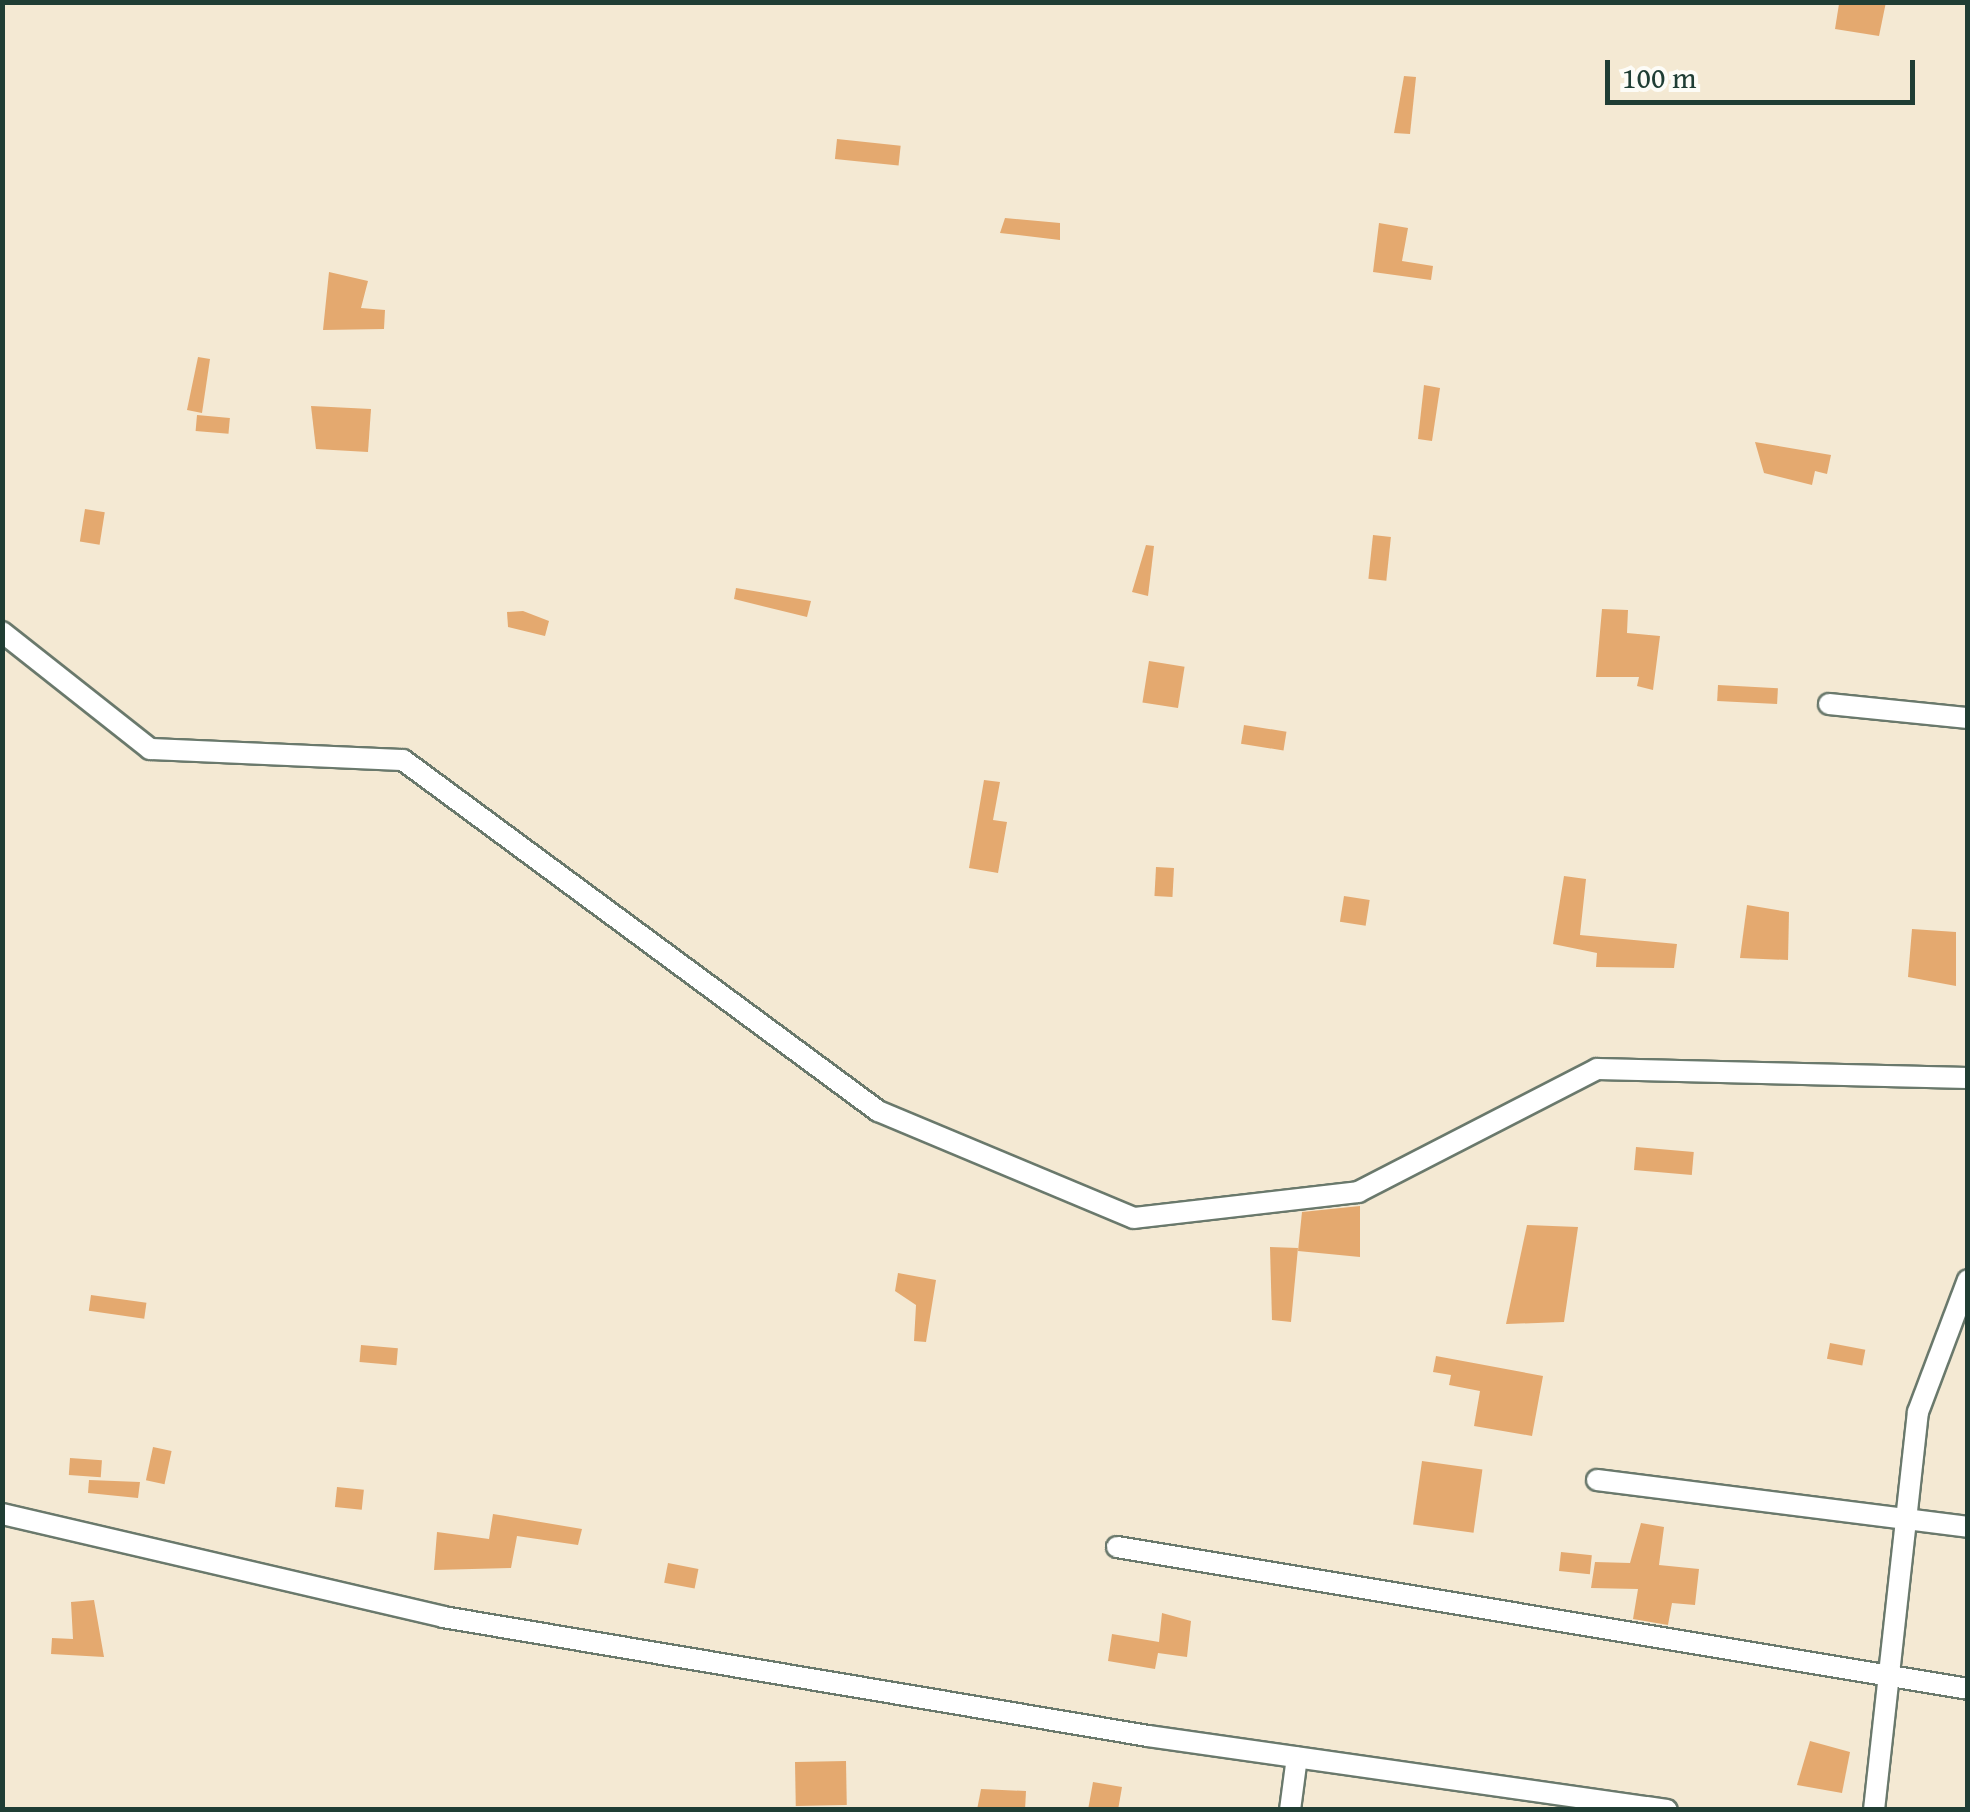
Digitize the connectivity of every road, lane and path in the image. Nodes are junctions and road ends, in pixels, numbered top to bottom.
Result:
1 (2, 632) edge
2 (1829, 704) dead end
3 (1968, 718) edge
4 (1968, 1078) edge
5 (1968, 1280) edge
6 (1597, 1480) dead end
7 (2, 1514) edge
8 (1902, 1519) junction
9 (1968, 1527) edge
10 (1117, 1547) dead end
11 (1886, 1680) junction
12 (1968, 1690) edge
13 (1297, 1757) junction
14 (1290, 1810) edge
15 (1667, 1810) edge
16 (1874, 1810) edge

1 - 4 street
2 - 3 street
5 - 8 street
6 - 8 street
7 - 13 street
8 - 9 street
8 - 11 street
10 - 11 street
11 - 12 street
11 - 16 street
13 - 14 street
13 - 15 street

